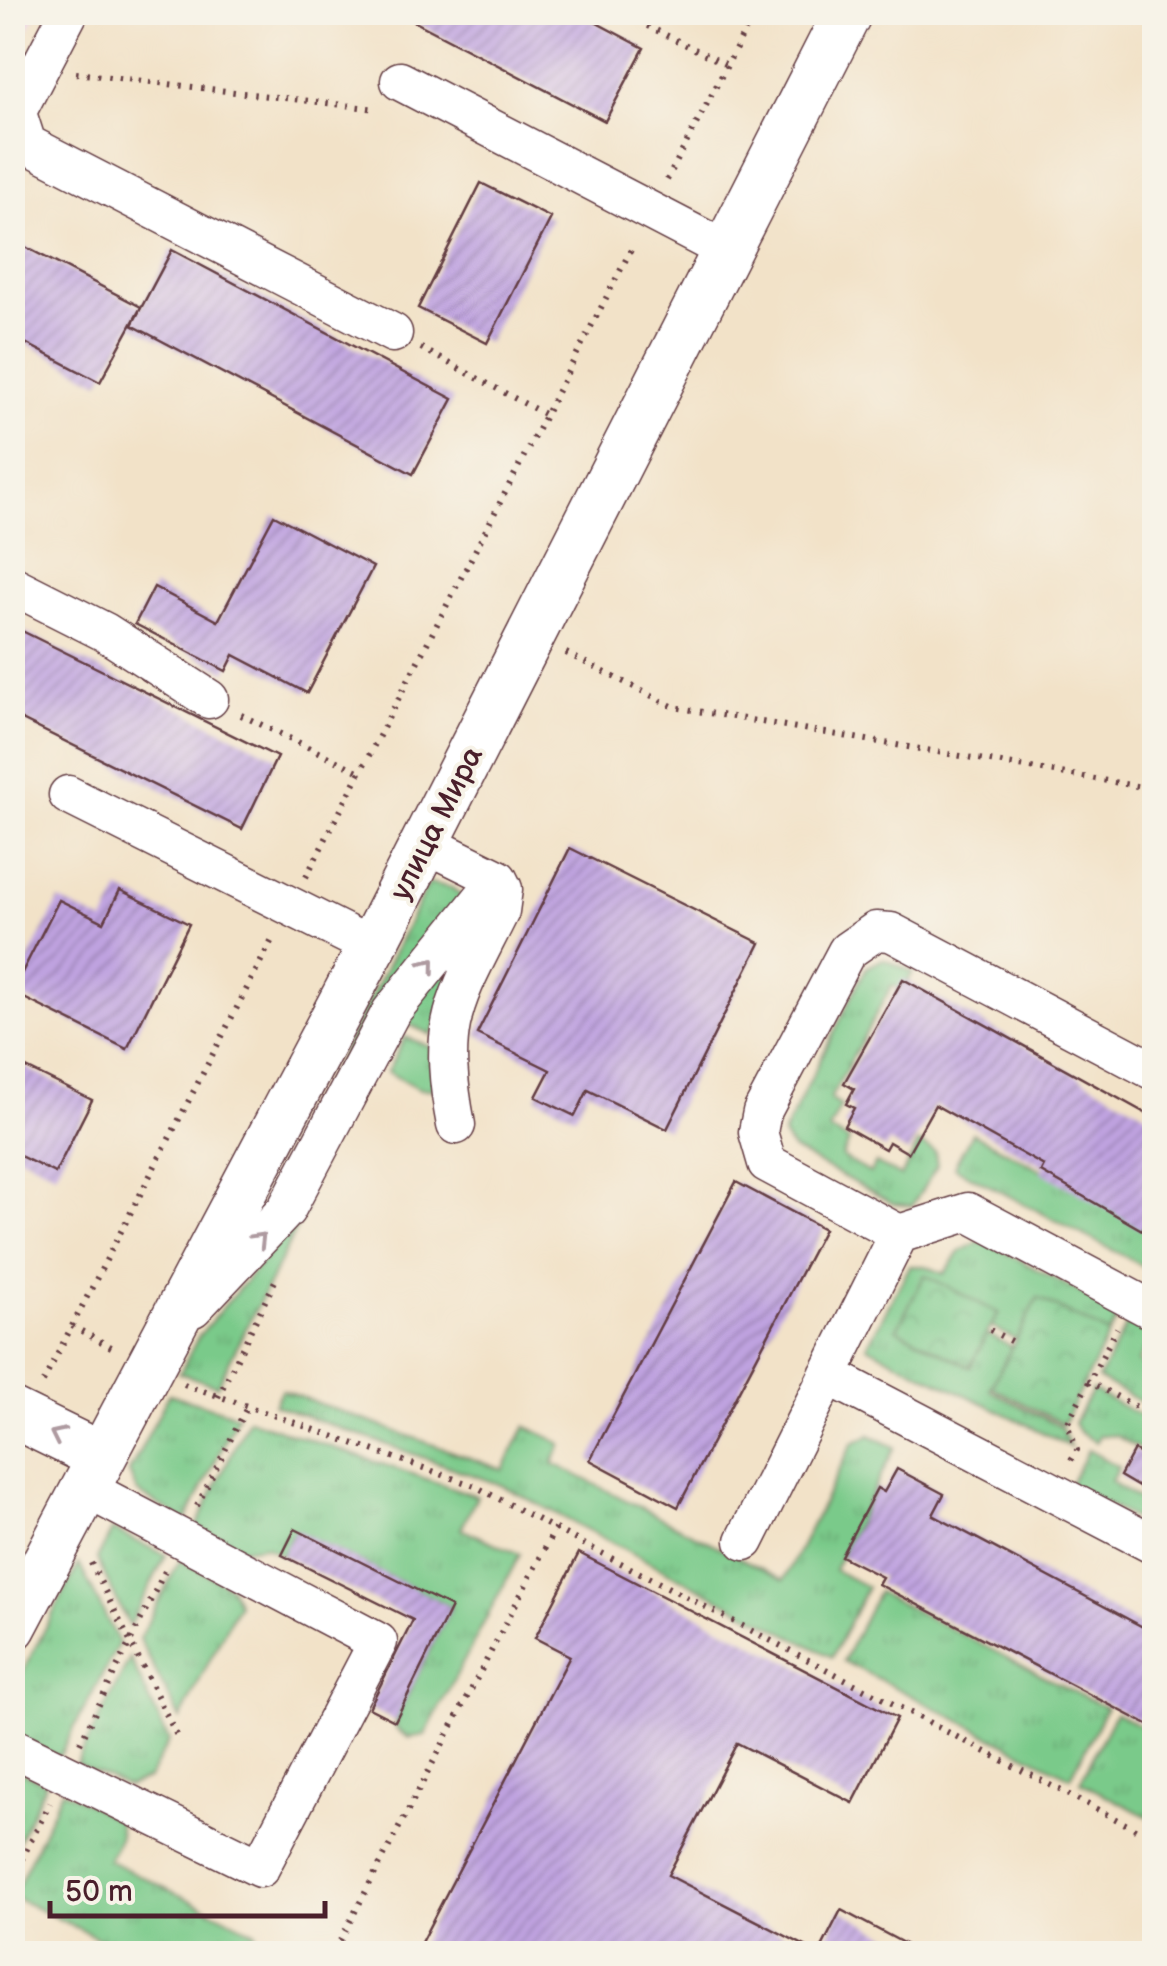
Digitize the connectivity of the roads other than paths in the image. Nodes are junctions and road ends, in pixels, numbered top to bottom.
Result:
1 (69, 12) edge
2 (848, 12) edge
3 (391, 95) road end
4 (15, 117) edge
5 (727, 251) junction
6 (393, 334) road end
7 (12, 585) edge
8 (209, 699) road end
9 (68, 796) dead end
10 (425, 844) junction
11 (498, 879) junction
12 (372, 948) junction
13 (1154, 1071) edge
14 (456, 1125) dead end
15 (900, 1234) junction
16 (1143, 1305) edge
17 (158, 1351) junction
18 (828, 1374) junction
19 (18, 1416) edge
20 (94, 1473) junction
21 (745, 1541) dead end
22 (1154, 1545) edge
23 (12, 1627) edge
24 (12, 1747) edge

1 - 4 lane
2 - 5 main road, улица Мира
3 - 5 lane
4 - 6 lane
5 - 10 main road, улица Мира
7 - 8 lane
9 - 12 lane
10 - 11 lane
10 - 12 main road, улица Мира
11 - 14 lane
17 -> 11 lane
12 - 17 main road, улица Мира
13 - 15 lane
15 - 16 lane
15 - 18 lane
17 - 20 main road, улица Мира
18 - 21 lane
18 - 22 lane
20 -> 19 main road
20 - 23 main road, улица Мира
20 - 24 lane

